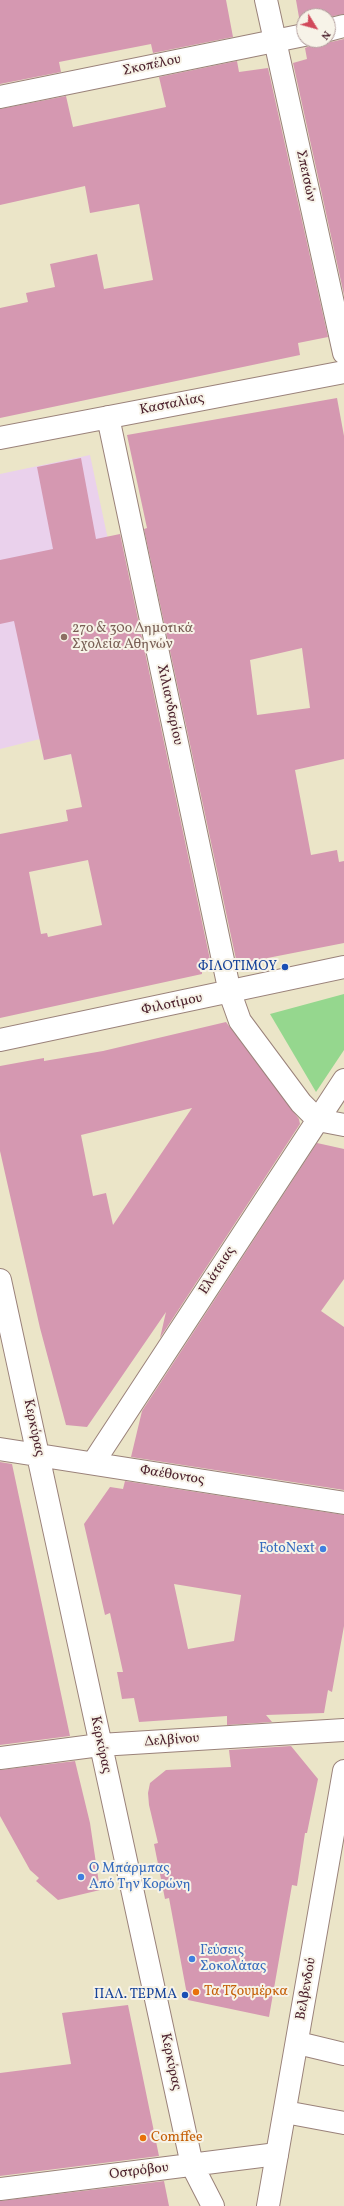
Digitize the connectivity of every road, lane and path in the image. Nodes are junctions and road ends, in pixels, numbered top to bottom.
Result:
1 (266, 0) edge
2 (296, 37) edge
3 (275, 41) junction
4 (0, 97) edge
5 (344, 353) edge
6 (344, 372) edge
7 (108, 417) junction
8 (0, 438) edge
9 (344, 967) edge
10 (230, 993) junction
11 (0, 1040) edge
12 (344, 1080) edge
13 (318, 1120) junction
14 (344, 1125) edge
15 (0, 1280) edge
16 (0, 1449) edge
17 (38, 1454) junction
18 (93, 1463) junction
19 (344, 1503) edge
20 (344, 1730) edge
21 (100, 1745) junction
22 (0, 1758) edge
23 (344, 1771) edge
24 (298, 2043) junction
25 (344, 2054) edge
26 (285, 2112) junction
27 (344, 2123) edge
28 (277, 2154) junction
29 (192, 2165) junction
30 (0, 2189) edge
31 (214, 2206) edge
32 (268, 2206) edge

1 - 3 street, Σπετσών
2 - 3 street, Σκοπέλου
3 - 4 street, Σκοπέλου
3 - 5 street, Σπετσών
6 - 7 street, Κασταλίας
7 - 8 street, Κασταλίας
7 - 10 street, Χιλιανδαρίου
9 - 10 street, Φιλοτίμου
10 - 11 street, Φιλοτίμου
10 - 13 street, Χιλιανδαρίου
12 - 13 street, Ελάτειας
13 - 14 street
13 - 18 street, Ελάτειας
15 - 17 street, Κερκύρας
16 - 17 street, Φαέθοντος
17 - 18 street, Φαέθοντος
17 - 21 street, Κερκύρας
18 - 19 street, Φαέθοντος
20 - 21 street, Δελβίνου
21 - 22 street, Δελβίνου
21 - 29 street, Κερκύρας
23 - 24 street, Βελβενδού
24 - 25 street
24 - 26 street, Βελβενδού
26 - 27 street
26 - 28 street, Βελβενδού
28 - 29 street, Οστρόβου
28 - 32 street, Βελβενδού
29 - 30 street, Οστρόβου
29 - 31 street, Κερκύρας

